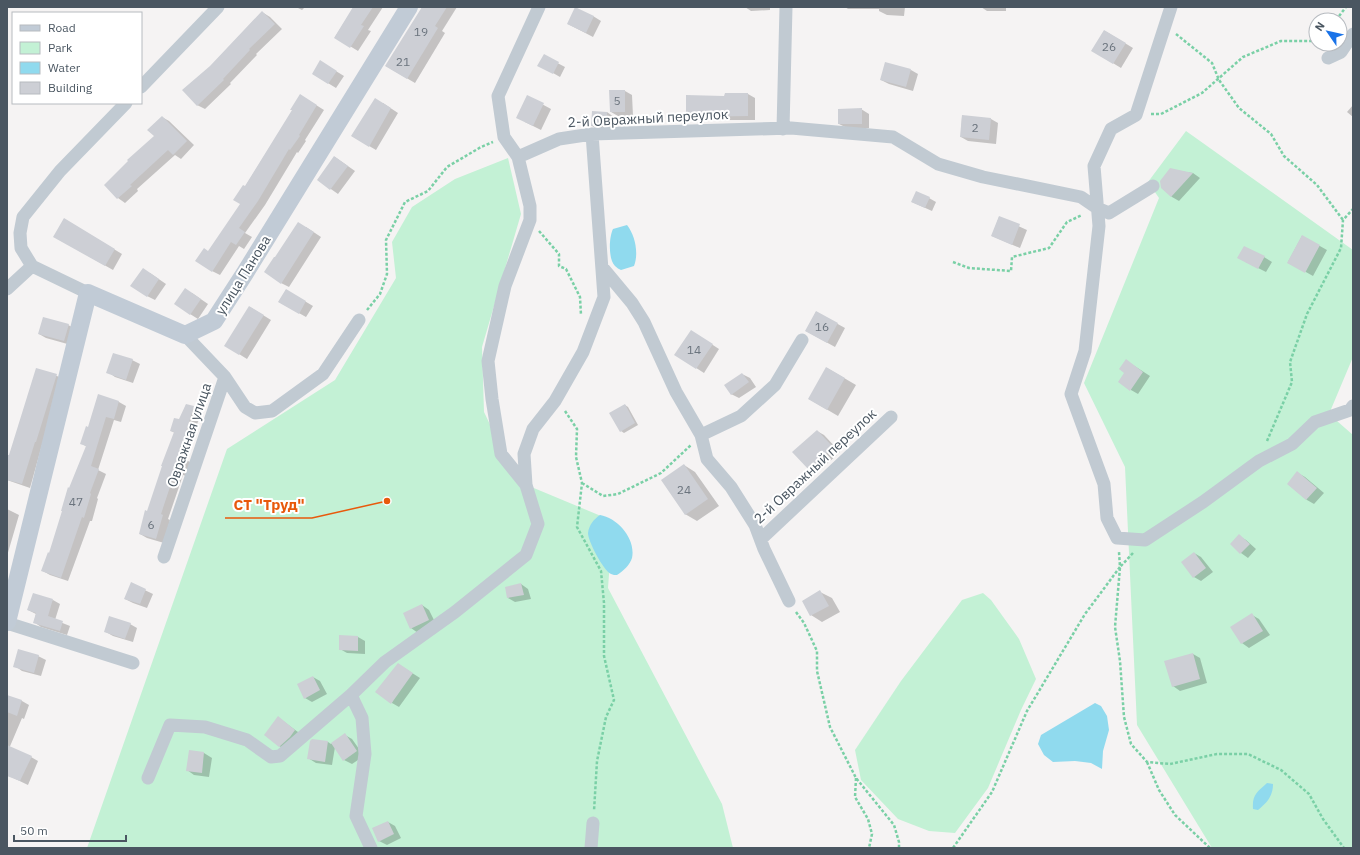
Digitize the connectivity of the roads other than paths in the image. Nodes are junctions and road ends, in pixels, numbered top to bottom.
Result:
1 (218, 7) edge
2 (409, 7) edge
3 (539, 7) edge
4 (786, 7) edge
5 (1171, 7) edge
6 (1353, 34) edge
7 (1328, 58) dead end
8 (142, 86) edge
9 (125, 104) edge
10 (783, 129) junction
11 (592, 134) junction
12 (518, 157) junction
13 (1153, 186) dead end
14 (1097, 208) junction
15 (32, 266) junction
16 (602, 267) junction
17 (7, 289) edge
18 (88, 293) junction
19 (359, 320) road end
20 (186, 336) junction
21 (802, 340) dead end
22 (225, 377) junction
23 (1353, 406) edge
24 (891, 417) dead end
25 (701, 435) junction
26 (526, 485) junction
27 (760, 539) junction
28 (164, 557) dead end
29 (789, 601) road end
30 (7, 622) edge
31 (133, 663) dead end
32 (351, 695) junction
33 (148, 778) dead end
34 (593, 823) road end
35 (371, 848) edge
36 (591, 848) edge

1 - 8 street
2 - 20 street, улица Панова
3 - 12 street
4 - 10 street
5 - 14 street
6 - 7 street
9 - 15 street
10 - 11 street, 2-й Овражный переулок
10 - 14 street, 2-й Овражный переулок
11 - 12 street, 2-й Овражный переулок
11 - 16 street
12 - 26 street
13 - 14 street, 2-й Овражный переулок
14 - 23 street
15 - 17 street
15 - 18 street
16 - 25 street, 2-й Овражный переулок
16 - 26 street
18 - 20 street
18 - 30 street
19 - 22 street
20 - 22 street, Овражная улица
21 - 25 street
22 - 28 street, Овражная улица
24 - 27 street, 2-й Овражный переулок
25 - 27 street, 2-й Овражный переулок
26 - 32 street
27 - 29 street, 2-й Овражный переулок
30 - 31 street
32 - 33 street
32 - 35 street
34 - 36 street

